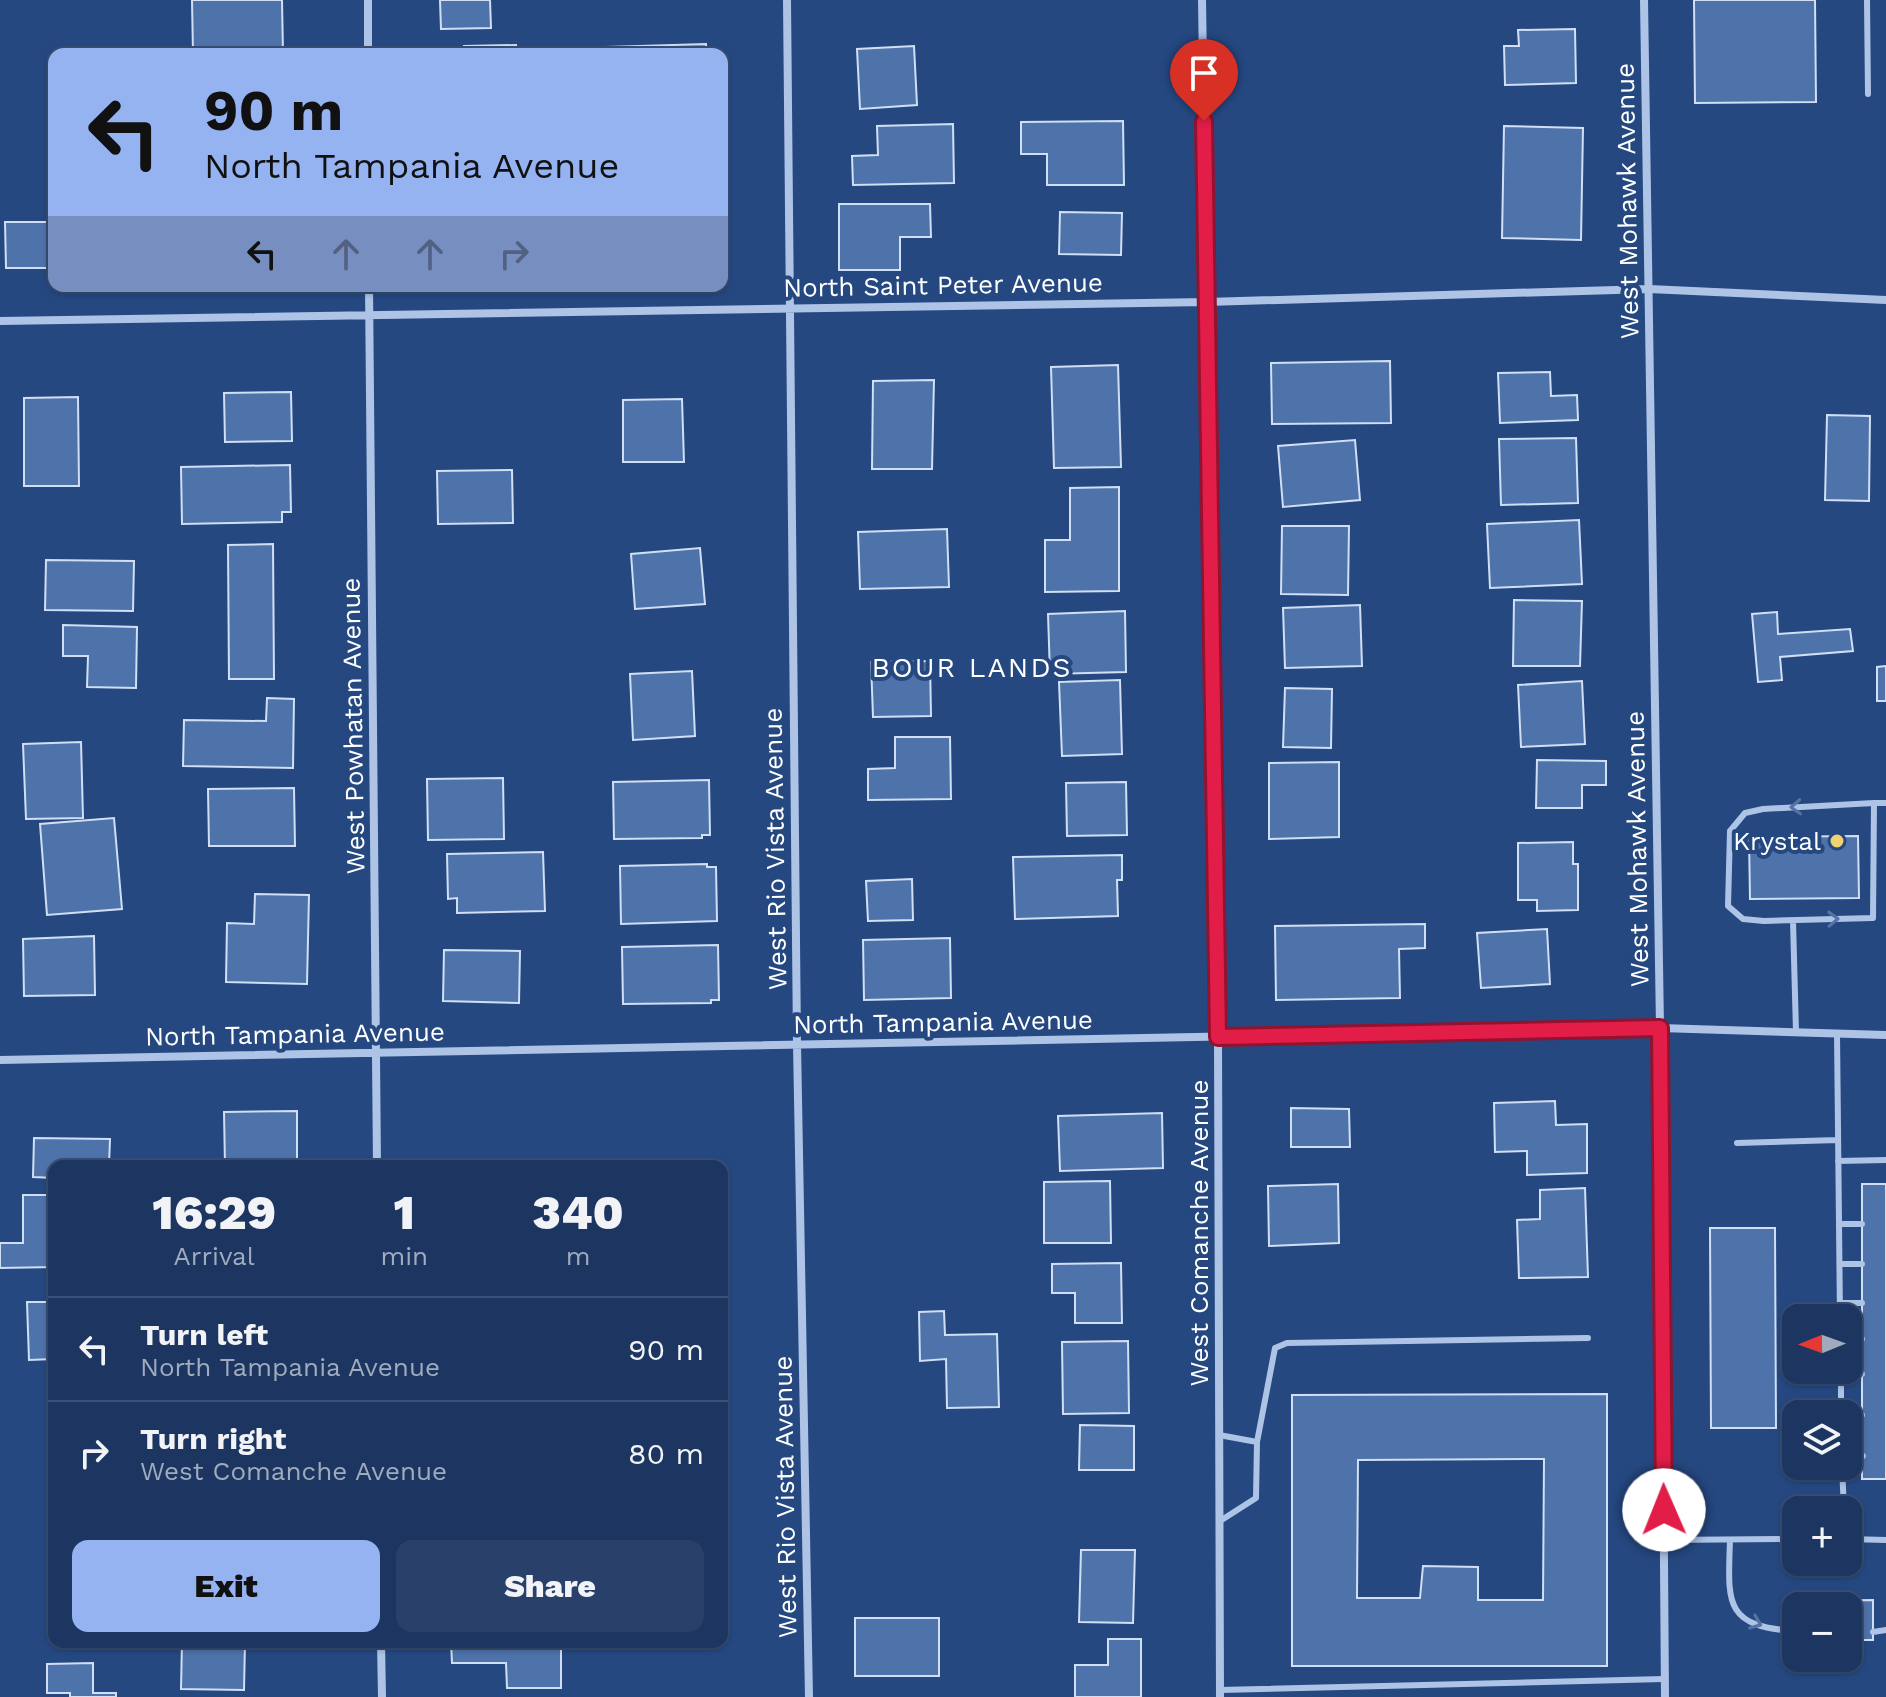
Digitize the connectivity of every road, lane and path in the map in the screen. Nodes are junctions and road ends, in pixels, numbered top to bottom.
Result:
1 (368, 0) edge
2 (787, 0) edge
3 (1202, 0) edge
4 (1644, 0) edge
5 (1867, 0) edge
6 (368, 48) edge
7 (1868, 94) dead end
8 (1649, 289) junction
9 (369, 292) edge
10 (1886, 300) edge
11 (1207, 302) junction
12 (790, 307) junction
13 (369, 316) junction
14 (0, 321) edge
15 (1874, 803) junction
16 (1886, 803) edge
17 (1793, 921) junction
18 (1660, 1028) junction
19 (1796, 1032) junction
20 (1837, 1033) junction
21 (1886, 1035) edge
22 (1218, 1037) junction
23 (797, 1044) junction
24 (376, 1053) junction
25 (0, 1060) edge
26 (1838, 1140) junction
27 (1737, 1143) dead end
28 (377, 1160) edge
29 (1886, 1160) edge
30 (1838, 1161) junction
31 (1839, 1224) junction
32 (1862, 1224) dead end
33 (1840, 1264) junction
34 (1862, 1264) dead end
35 (1840, 1303) joint
36 (1862, 1303) dead end
37 (1588, 1338) dead end
38 (1219, 1435) junction
39 (1257, 1442) junction
40 (1220, 1521) junction
41 (1782, 1539) edge
42 (1862, 1539) edge
43 (1664, 1540) junction
44 (1730, 1540) junction
45 (1886, 1540) edge
46 (1782, 1629) edge
47 (1886, 1630) edge
48 (1873, 1632) dead end
49 (381, 1648) edge
50 (1664, 1679) junction
51 (1220, 1694) edge
52 (382, 1697) edge
53 (809, 1697) edge
54 (1665, 1697) edge

1 - 6 street
2 - 12 street, West Rio Vista Avenue
3 - 11 street, West Comanche Avenue
4 - 8 street, West Mohawk Avenue
5 - 7 lane
8 - 10 street, North Saint Peter Avenue
8 - 11 street, North Saint Peter Avenue
8 - 18 street, West Mohawk Avenue
9 - 13 street, West Powhatan Avenue
11 - 12 street, North Saint Peter Avenue
11 - 22 street, West Comanche Avenue
12 - 13 street, North Saint Peter Avenue
12 - 23 street, West Rio Vista Avenue
13 - 14 street, North Saint Peter Avenue
13 - 24 street, West Powhatan Avenue
15 - 16 lane
17 -> 15 lane
15 -> 17 lane
17 - 19 lane
18 - 19 street, North Tampania Avenue
18 - 22 street, North Tampania Avenue
18 - 43 street, West Mohawk Avenue
19 - 20 street, North Tampania Avenue
20 - 21 street, North Tampania Avenue
20 - 26 lane
22 - 23 street, North Tampania Avenue
22 - 38 street, West Comanche Avenue
23 - 24 street, North Tampania Avenue
23 - 53 street, West Rio Vista Avenue
24 - 25 street, North Tampania Avenue
24 - 28 street, West Powhatan Avenue
26 - 27 lane
26 - 30 lane
29 - 30 lane
30 - 31 lane
31 - 32 lane
31 - 33 lane
33 - 34 lane
33 - 35 lane
35 - 36 lane
37 - 39 lane
38 - 39 lane
38 - 40 street, West Comanche Avenue
39 - 40 lane
40 - 51 street, West Comanche Avenue
41 - 44 lane
42 - 45 lane
43 - 44 lane
43 - 50 street, West Mohawk Avenue
44 -> 46 lane
47 - 48 lane
49 - 52 street
50 - 51 lane
50 - 54 street, West Mohawk Avenue

